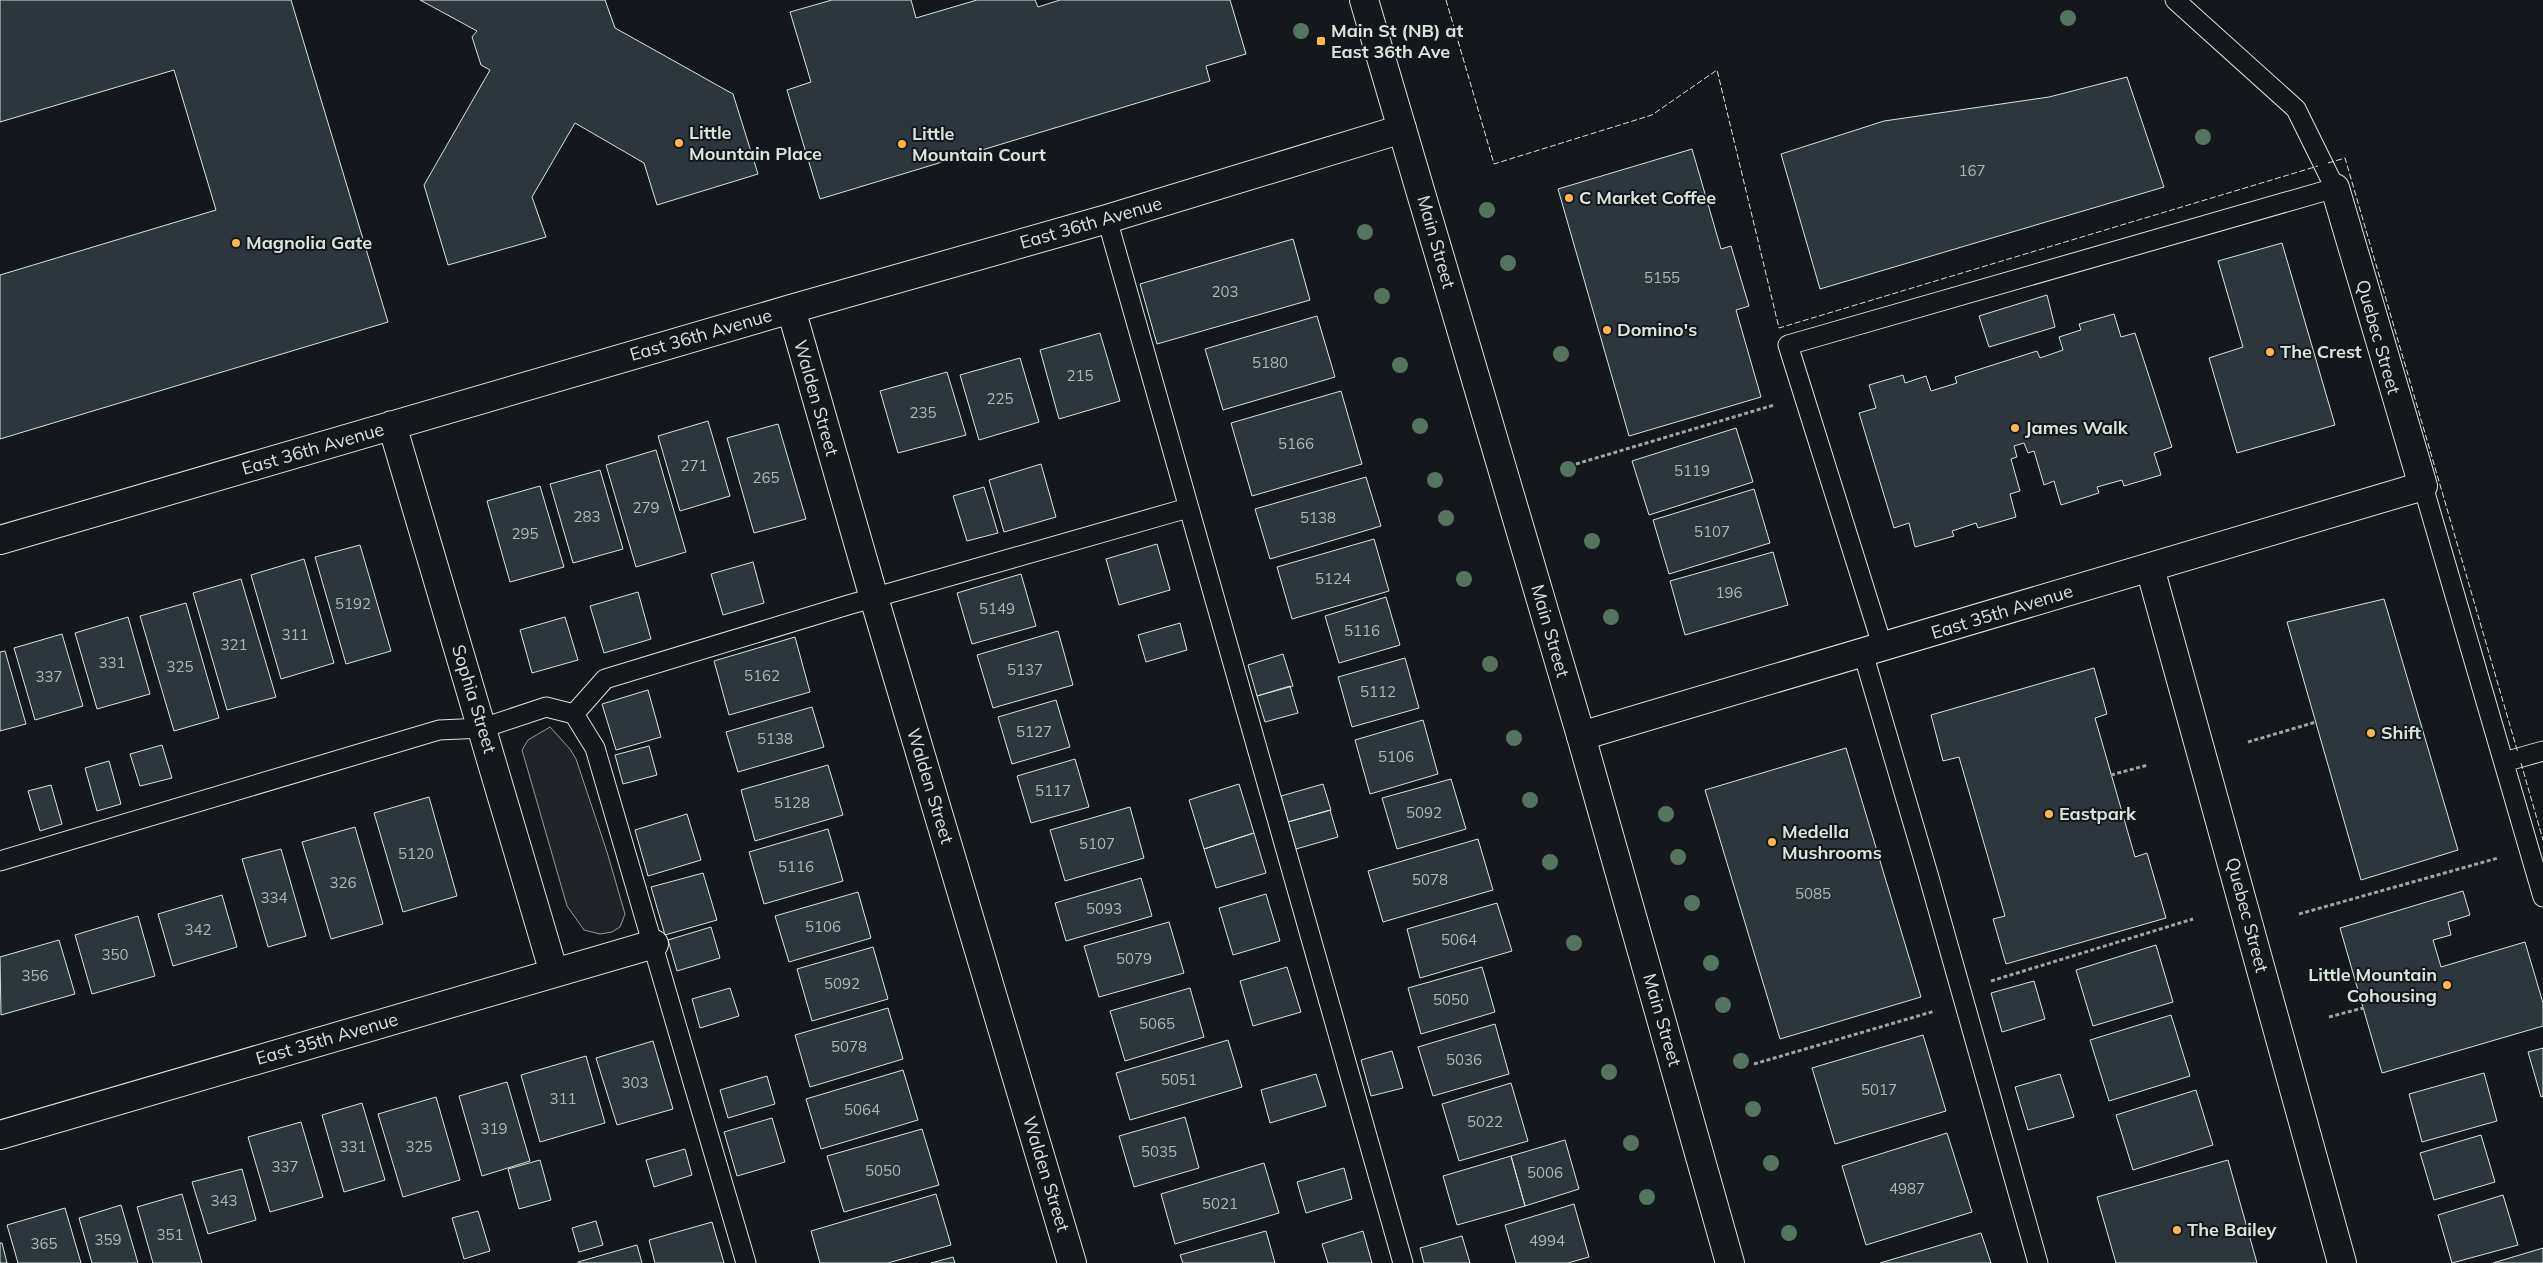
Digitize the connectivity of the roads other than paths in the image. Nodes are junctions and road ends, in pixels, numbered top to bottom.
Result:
1 (1364, 0) edge
2 (2174, 0) edge
3 (1402, 129) junction
4 (2335, 188) junction
5 (1106, 219) junction
6 (791, 309) junction
7 (392, 425) junction
8 (2423, 486) junction
9 (1188, 508) junction
10 (0, 540) edge
11 (2150, 568) junction
12 (874, 598) junction
13 (1873, 651) junction
14 (574, 714) junction
15 (483, 728) junction
16 (1581, 736) junction
17 (2543, 751) edge
18 (2504, 762) junction
19 (0, 861) edge
20 (2543, 897) edge
21 (654, 944) junction
22 (554, 973) junction
23 (0, 1135) edge
24 (746, 1263) edge
25 (1072, 1263) edge
26 (1404, 1263) edge
27 (1730, 1263) edge
28 (2038, 1263) edge
29 (2342, 1263) edge

1 - 3 street, Main Street
2 - 4 lane
3 - 5 street, East 36th Avenue
3 - 16 street, Main Street
4 - 8 street, Quebec Street
4 - 13 lane
5 - 6 street, East 36th Avenue
5 - 9 lane
6 - 7 street, East 36th Avenue
6 - 12 street, Walden Street
7 - 10 street, East 36th Avenue
7 - 15 street, Sophia Street
8 - 11 street, East 35th Avenue
8 - 18 lane
9 - 12 lane
9 - 26 lane
11 - 13 street, East 35th Avenue
11 - 29 street, Quebec Street
12 - 14 lane
12 - 25 street, Walden Street
13 - 16 street, East 35th Avenue
13 - 28 lane
14 - 15 lane
14 - 21 lane
15 - 19 lane
15 - 22 street, Sophia Street
16 - 27 street, Main Street
17 - 18 lane
18 - 20 lane
21 - 22 street, East 35th Avenue
21 - 24 lane
22 - 23 street, East 35th Avenue

